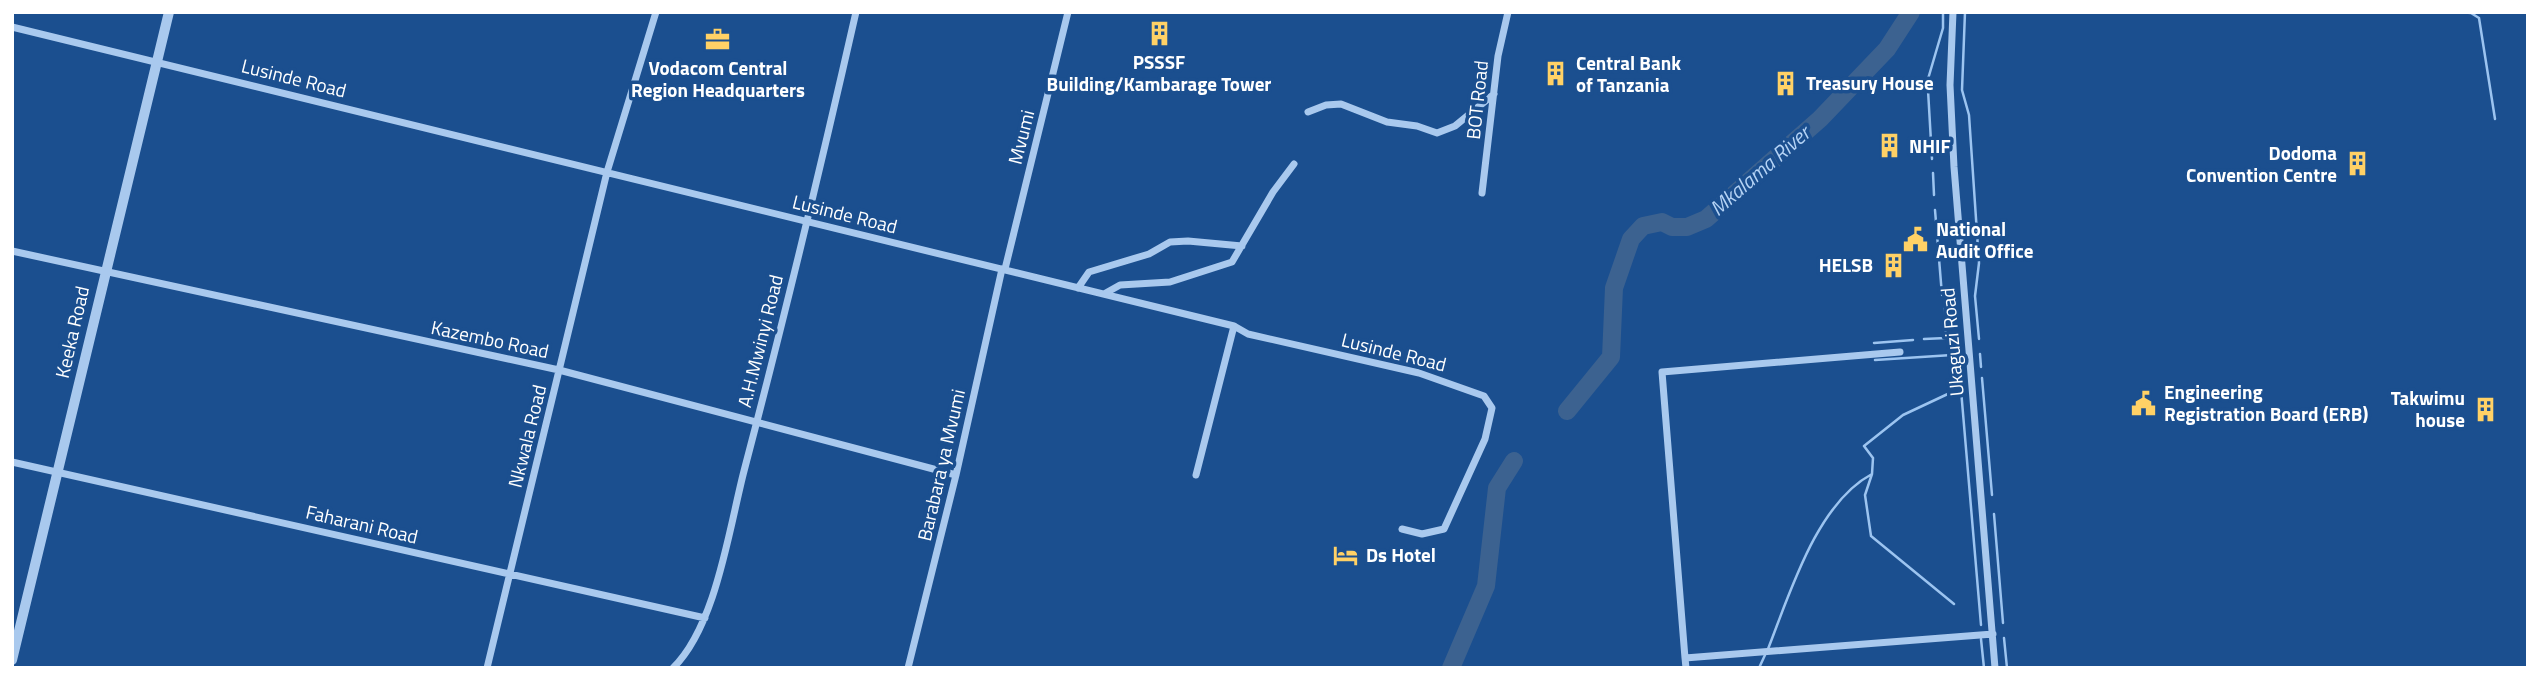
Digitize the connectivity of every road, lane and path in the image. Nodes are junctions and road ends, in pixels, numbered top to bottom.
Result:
1 (169, 12) edge
2 (656, 12) edge
3 (856, 12) edge
4 (1068, 12) edge
5 (1508, 12) edge
6 (1953, 12) edge
7 (12, 27) edge
8 (158, 61) junction
9 (1494, 94) junction
10 (1308, 112) dead end
11 (1294, 164) dead end
12 (607, 172) junction
13 (1482, 193) dead end
14 (806, 221) junction
15 (1242, 246) junction
16 (12, 251) edge
17 (1003, 269) junction
18 (104, 273) junction
19 (1078, 288) junction
20 (1104, 294) junction
21 (1234, 326) junction
22 (1900, 352) dead end
23 (559, 370) junction
24 (756, 424) junction
25 (12, 462) edge
26 (58, 472) junction
27 (956, 475) junction
28 (1196, 475) dead end
29 (1402, 529) dead end
30 (509, 574) junction
31 (705, 618) junction
32 (1993, 634) junction
33 (1685, 658) junction
34 (12, 660) edge
35 (487, 668) edge
36 (673, 668) edge
37 (908, 668) edge
38 (1686, 668) edge
39 (1995, 668) edge

1 - 8 street, Keeka Road
2 - 12 street, Nkwala Road
3 - 14 street, A.H.Mwinyi Road
4 - 17 street, Mvumi
5 - 9 street, BOT Road
6 - 32 street, Ukaguzi Road
7 - 8 street, Lusinde Road
8 - 12 street, Lusinde Road
8 - 18 street, Keeka Road
9 - 10 street
9 - 13 street, BOT Road
11 - 15 street
12 - 14 street, Lusinde Road
12 - 23 street, Nkwala Road
14 - 17 street, Lusinde Road
14 - 24 street, A.H.Mwinyi Road
15 - 19 street
15 - 20 street
16 - 18 street, Kazembo Road
17 - 19 street, Lusinde Road
17 - 27 street, Barabara ya Mvumi
18 - 23 street, Kazembo Road
18 - 26 street, Keeka Road
19 - 20 street, Lusinde Road
20 - 21 street, Lusinde Road
21 - 28 street
21 - 29 street, Lusinde Road
22 - 33 street
23 - 24 street, Kazembo Road
23 - 30 street, Nkwala Road
24 - 27 street, Kazembo Road
24 - 31 street, A.H.Mwinyi Road
25 - 26 street, Faharani Road
26 - 30 street, Faharani Road
26 - 34 street, Keeka Road
27 - 37 street, Barabara ya Mvumi
30 - 31 street, Faharani Road
30 - 35 street, Nkwala Road
31 - 36 street, A.H.Mwinyi Road
32 - 33 street
32 - 39 street, Ukaguzi Road
33 - 38 street

